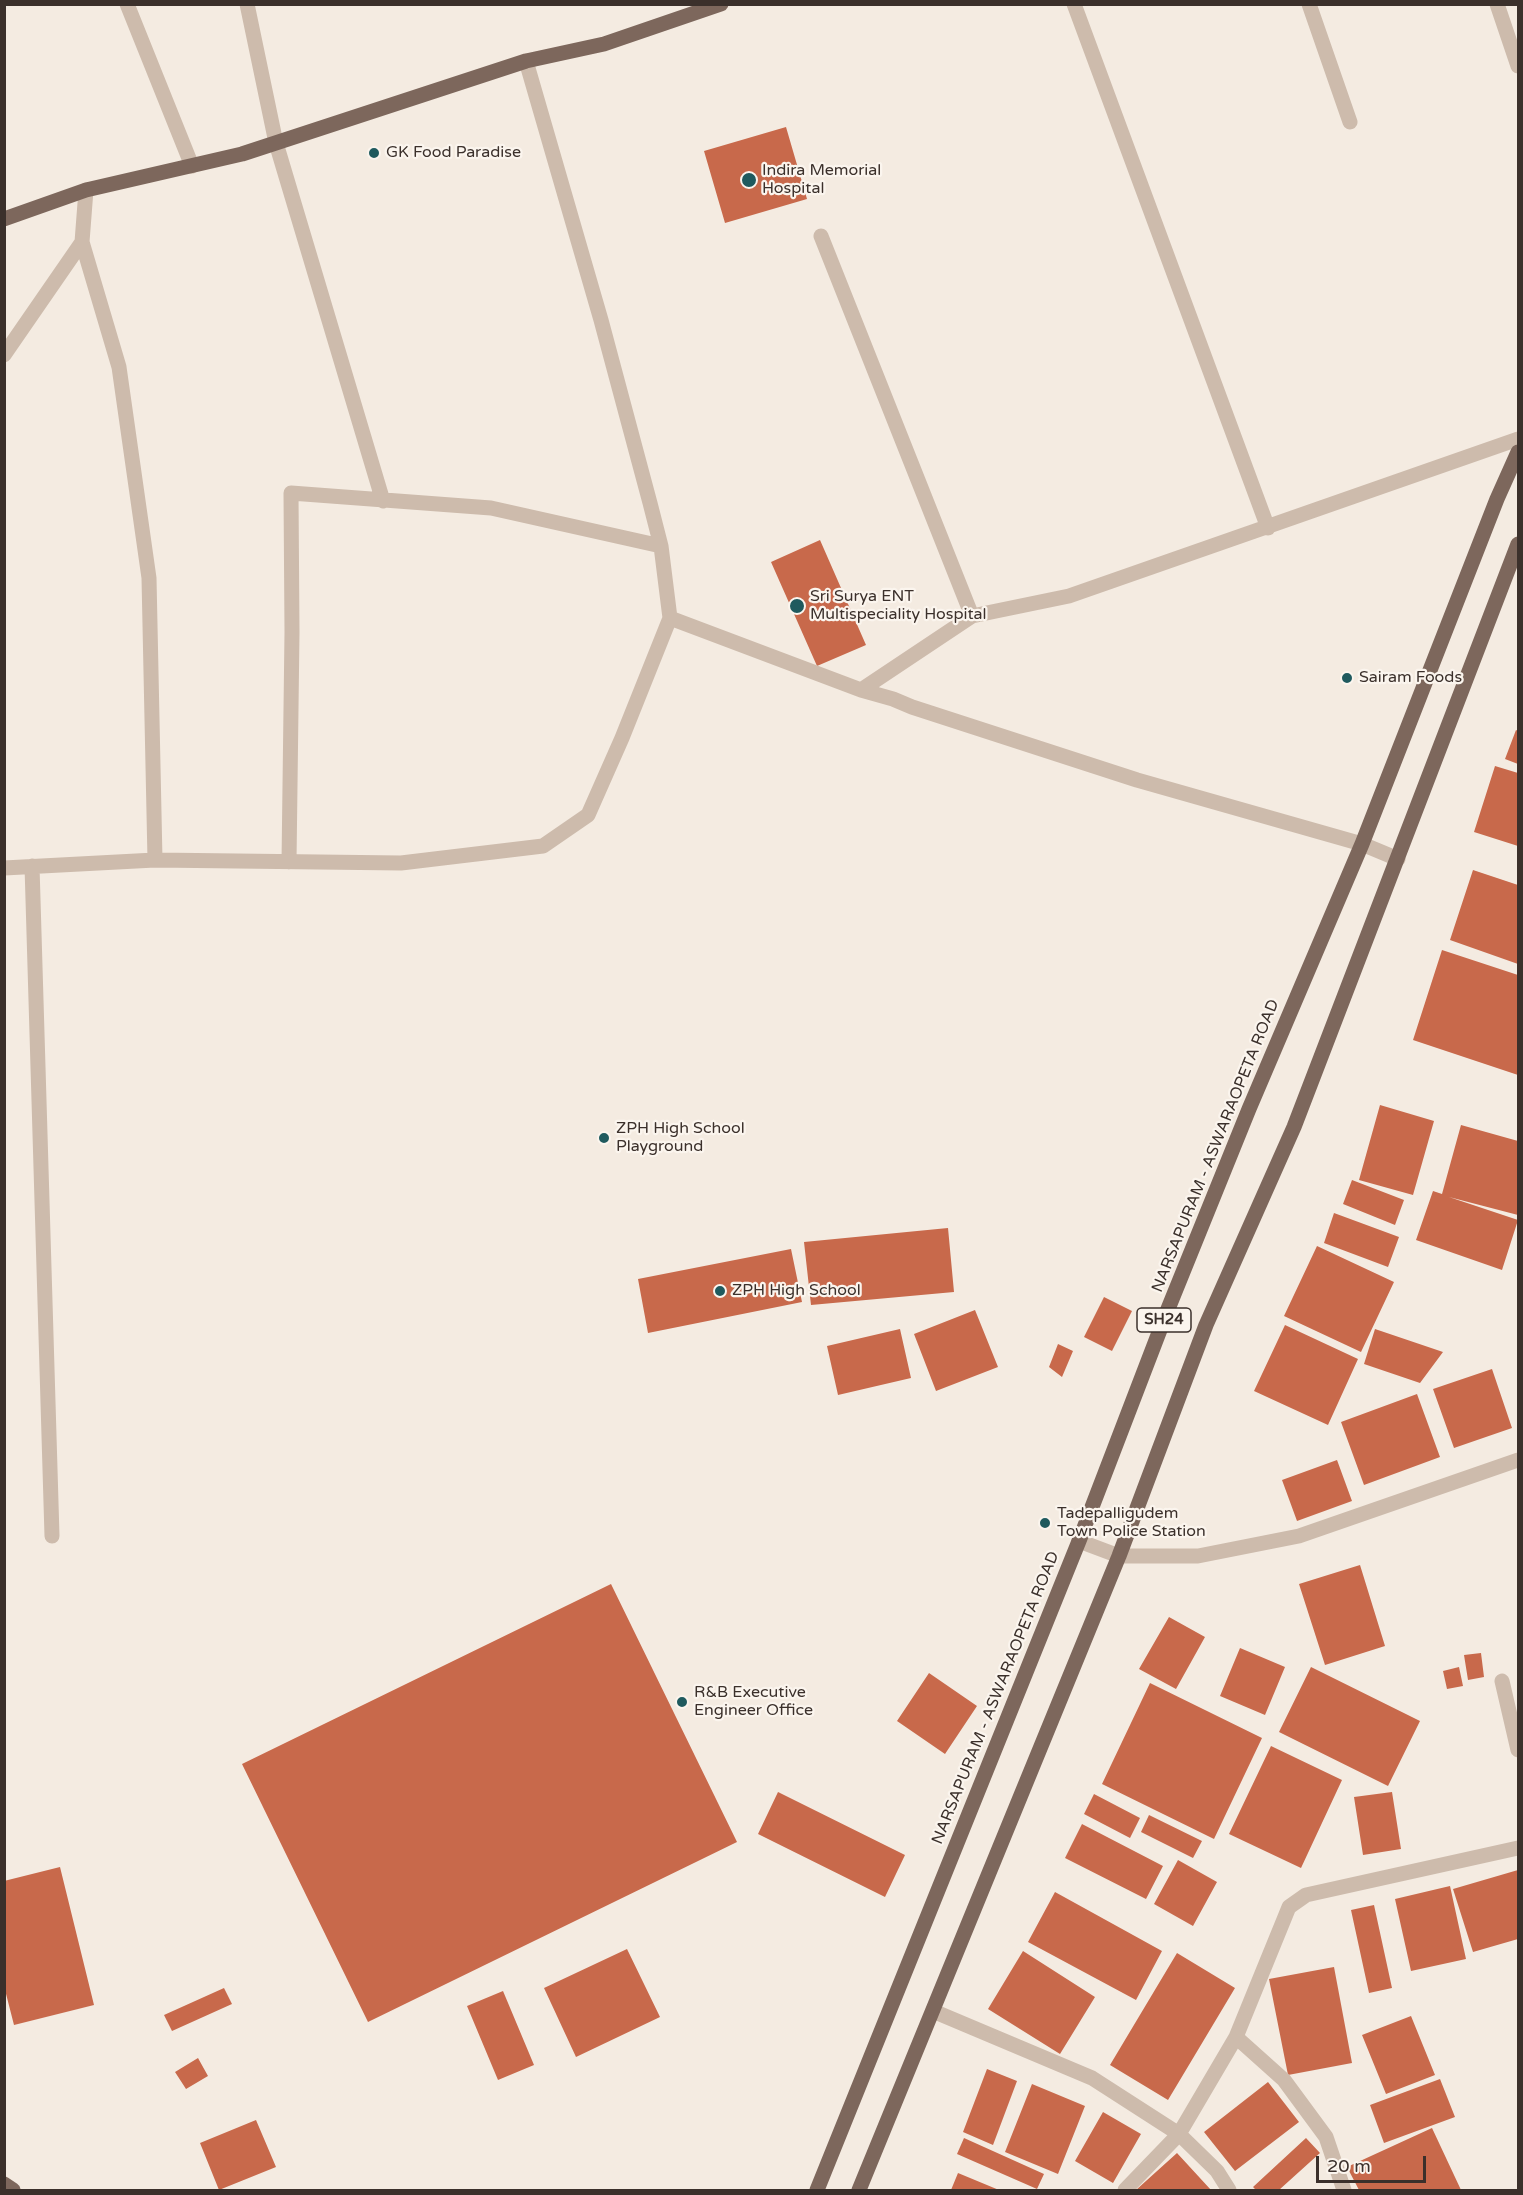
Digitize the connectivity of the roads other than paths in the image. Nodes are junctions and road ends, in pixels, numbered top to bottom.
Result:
1 (127, 4) edge
2 (247, 4) edge
3 (720, 4) edge
4 (1074, 4) edge
5 (1309, 4) edge
6 (1497, 4) edge
7 (526, 61) junction
8 (1518, 66) edge
9 (1350, 122) dead end
10 (276, 143) junction
11 (192, 166) junction
12 (86, 190) junction
13 (4, 219) edge
14 (821, 236) dead end
15 (82, 242) junction
16 (4, 355) edge
17 (1518, 440) edge
18 (1518, 452) edge
19 (383, 501) junction
20 (1268, 528) junction
21 (1518, 544) edge
22 (661, 546) junction
23 (972, 616) junction
24 (670, 618) junction
25 (861, 690) junction
26 (1362, 844) junction
27 (1398, 859) junction
28 (155, 860) junction
29 (289, 862) junction
30 (32, 866) junction
31 (4, 868) edge
32 (1518, 1460) edge
33 (52, 1536) dead end
34 (1079, 1540) junction
35 (1119, 1556) junction
36 (1502, 1682) dead end
37 (1518, 1750) edge
38 (1518, 1848) edge
39 (933, 2010) junction
40 (1236, 2037) junction
41 (1179, 2134) junction
42 (4, 2184) edge
43 (13, 2190) edge
44 (817, 2190) edge
45 (859, 2190) edge
46 (1125, 2190) edge
47 (1229, 2190) edge
48 (1344, 2190) edge

1 - 11 street
2 - 10 street
3 - 7 main road
4 - 20 street
5 - 9 street
6 - 8 street
7 - 10 main road
7 - 22 street
10 - 11 main road
10 - 19 street
11 - 12 main road
12 - 13 main road
12 - 15 street
14 - 23 street
15 - 16 street
15 - 28 street
17 - 20 street
18 - 26 main road, NARSAPURAM - ASWARAOPETA ROAD / SH24
19 - 22 street
19 - 29 street
20 - 23 street
21 - 27 main road, SH24
22 - 24 street
23 - 25 street
24 - 25 street
24 - 29 street
25 - 26 street
26 - 27 street
26 - 34 main road, NARSAPURAM - ASWARAOPETA ROAD / SH24
27 - 35 main road, SH24
28 - 29 street
28 - 30 street
30 - 31 street
30 - 33 street
32 - 35 street
34 - 35 street
34 - 44 main road, NARSAPURAM - ASWARAOPETA ROAD / SH24
35 - 39 main road, SH24
36 - 37 street
38 - 40 street
39 - 41 street
39 - 45 main road, SH24
40 - 41 street
40 - 48 street
41 - 46 street
41 - 47 street
42 - 43 main road

